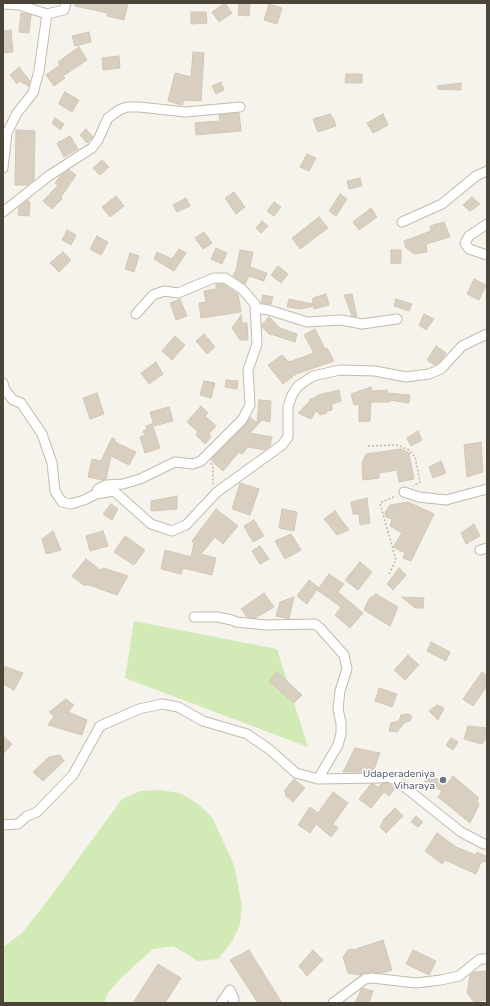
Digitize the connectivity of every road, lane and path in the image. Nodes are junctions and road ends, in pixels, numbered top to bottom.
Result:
1 (66, 3) edge
2 (3, 4) edge
3 (47, 14) junction
4 (240, 107) dead end
5 (3, 168) edge
6 (487, 171) edge
7 (3, 212) edge
8 (402, 222) dead end
9 (487, 224) edge
10 (487, 255) edge
11 (255, 308) junction
12 (136, 314) dead end
13 (397, 319) dead end
14 (487, 334) edge
15 (3, 383) edge
16 (368, 446) dead end
17 (208, 454) junction
18 (487, 490) edge
19 (217, 492) junction
20 (404, 492) junction
21 (96, 494) junction
22 (389, 574) dead end
23 (194, 617) dead end
24 (318, 779) junction
25 (3, 825) edge
26 (487, 844) edge
27 (487, 958) edge
28 (221, 1003) edge
29 (233, 1003) edge
30 (333, 1003) edge

1 - 3 street
2 - 3 street
3 - 5 street
4 - 7 street
6 - 8 street
9 - 10 street
11 - 12 street
11 - 13 street
11 - 17 street
14 - 19 street
15 - 21 street
16 - 20 path
17 - 19 path
17 - 21 street
18 - 20 street
19 - 21 street
20 - 22 path
23 - 24 street
24 - 25 street
24 - 26 street
27 - 30 street
28 - 29 street

